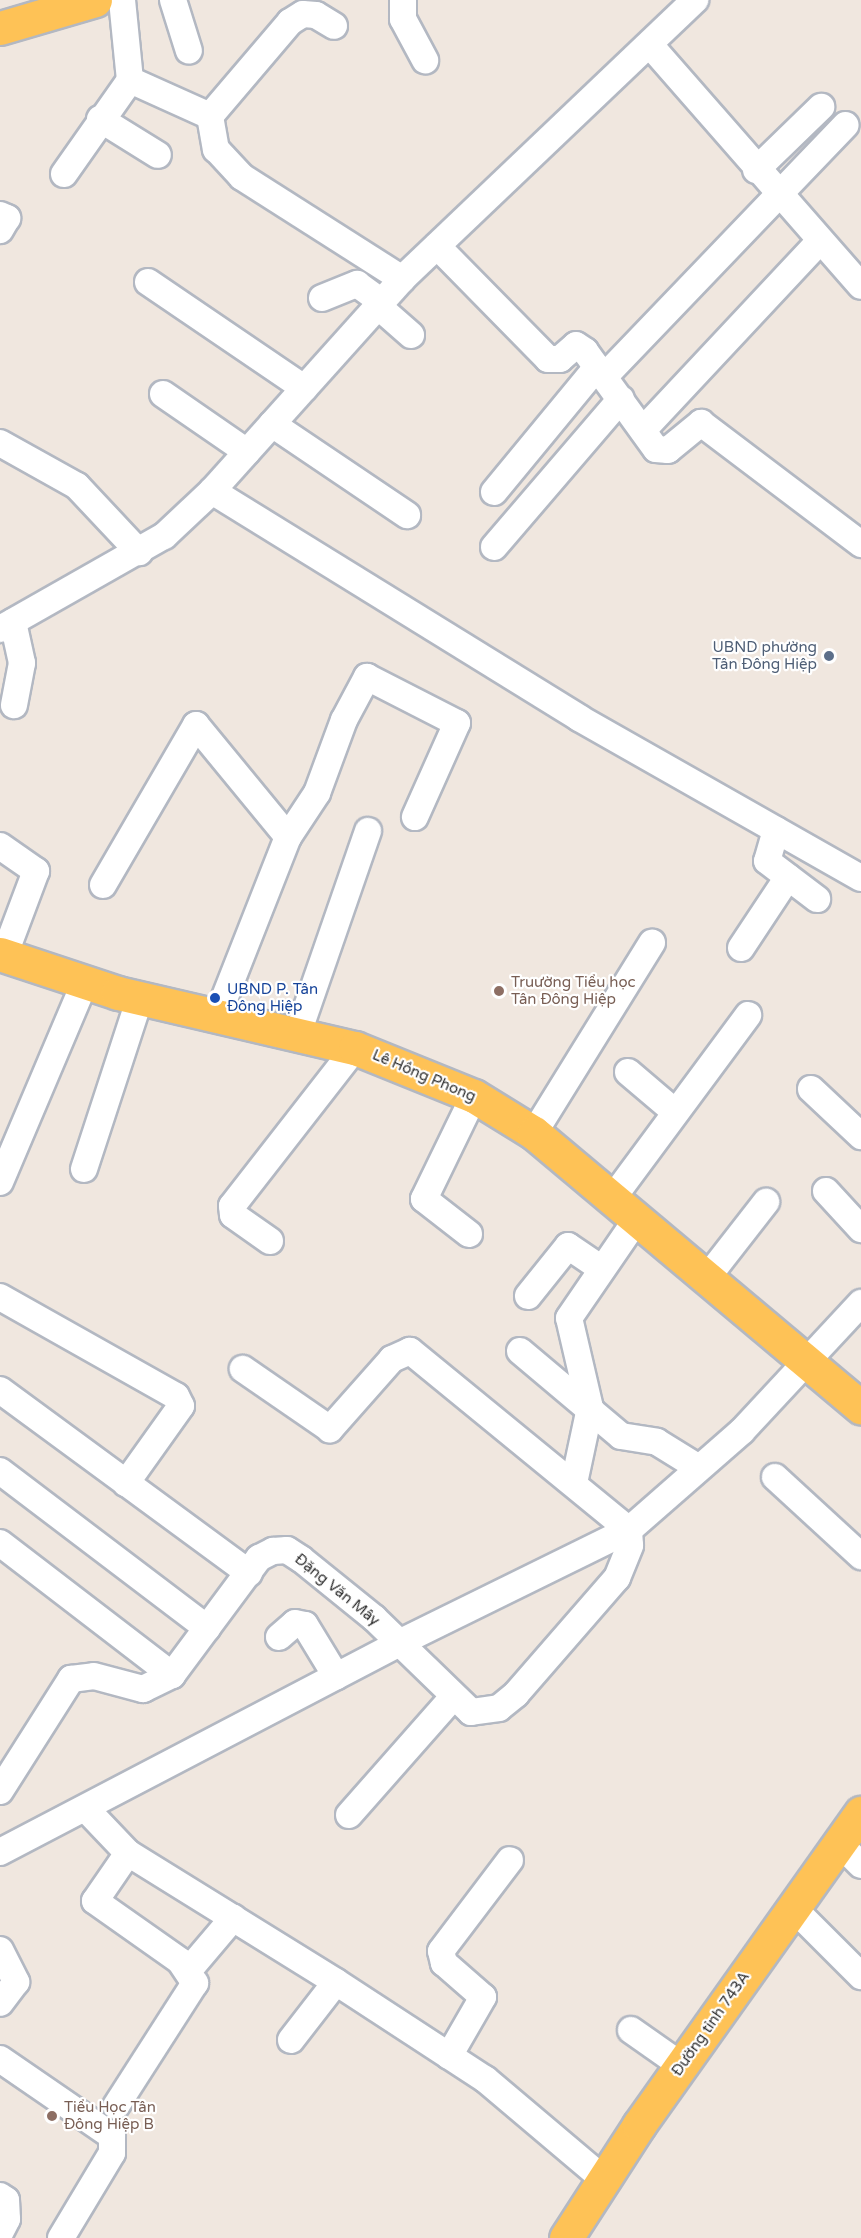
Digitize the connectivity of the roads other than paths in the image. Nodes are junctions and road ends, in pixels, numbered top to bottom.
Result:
1 (95, 0) edge
2 (122, 0) edge
3 (172, 0) edge
4 (403, 0) edge
5 (695, 0) edge
6 (334, 26) dead end
7 (0, 28) edge
8 (650, 45) junction
9 (189, 51) dead end
10 (425, 60) dead end
11 (130, 80) junction
12 (821, 107) dead end
13 (210, 116) junction
14 (100, 119) junction
15 (846, 125) dead end
16 (158, 155) dead end
17 (756, 170) junction
18 (64, 174) dead end
19 (780, 197) junction
20 (819, 242) junction
21 (437, 246) junction
22 (402, 279) junction
23 (148, 282) dead end
24 (861, 286) edge
25 (321, 298) dead end
26 (380, 304) junction
27 (411, 335) dead end
28 (595, 365) junction
29 (304, 388) junction
30 (164, 394) dead end
31 (621, 399) junction
32 (272, 424) junction
33 (643, 430) junction
34 (0, 443) edge
35 (247, 452) junction
36 (212, 491) junction
37 (494, 492) dead end
38 (407, 515) dead end
39 (861, 544) edge
40 (494, 548) dead end
41 (139, 552) junction
42 (6, 625) edge
43 (14, 705) dead end
44 (415, 817) dead end
45 (776, 830) junction
46 (368, 831) dead end
47 (288, 837) junction
48 (0, 846) edge
49 (788, 878) junction
50 (861, 878) edge
51 (103, 885) dead end
52 (817, 899) dead end
53 (652, 944) dead end
54 (741, 948) dead end
55 (2, 955) edge
56 (85, 982) junction
57 (140, 998) junction
58 (748, 1015) dead end
59 (217, 1017) junction
60 (297, 1036) junction
61 (355, 1048) junction
62 (628, 1071) dead end
63 (810, 1089) dead end
64 (474, 1096) junction
65 (675, 1112) junction
66 (534, 1133) junction
67 (861, 1136) edge
68 (84, 1169) dead end
69 (0, 1182) edge
70 (826, 1191) dead end
71 (766, 1202) dead end
72 (624, 1210) junction
73 (861, 1229) edge
74 (469, 1234) dead end
75 (270, 1241) dead end
76 (602, 1269) junction
77 (706, 1279) junction
78 (528, 1296) dead end
79 (0, 1297) edge
80 (861, 1303) edge
81 (520, 1351) dead end
82 (804, 1361) junction
83 (243, 1370) dead end
84 (0, 1390) edge
85 (861, 1407) edge
86 (590, 1408) junction
87 (699, 1468) junction
88 (0, 1471) edge
89 (775, 1478) dead end
90 (126, 1483) junction
91 (574, 1483) junction
92 (629, 1530) junction
93 (0, 1543) edge
94 (861, 1556) edge
95 (249, 1573) junction
96 (207, 1628) junction
97 (279, 1637) dead end
98 (399, 1642) junction
99 (172, 1675) junction
100 (336, 1676) junction
101 (453, 1697) junction
102 (8, 1760) edge
103 (0, 1791) edge
104 (87, 1809) junction
105 (861, 1813) edge
106 (349, 1815) dead end
107 (0, 1852) edge
108 (128, 1852) junction
109 (850, 1854) edge
110 (510, 1860) dead end
111 (792, 1907) junction
112 (233, 1918) junction
113 (0, 1950) edge
114 (188, 1971) junction
115 (861, 1976) edge
116 (336, 1982) junction
117 (0, 2003) edge
118 (631, 2030) dead end
119 (291, 2040) dead end
120 (449, 2056) junction
121 (0, 2059) edge
122 (682, 2066) junction
123 (116, 2106) dead end
124 (602, 2178) junction
125 (0, 2196) edge
126 (0, 2233) edge
127 (64, 2237) edge
128 (566, 2238) edge

1 - 7 main road
2 - 11 street
3 - 9 street
4 - 10 street
5 - 8 street
6 - 13 street
8 - 17 street
8 - 21 street
11 - 13 street
11 - 14 street
12 - 17 street
13 - 22 street
14 - 16 street
14 - 18 street
15 - 19 street
17 - 19 street
19 - 20 street
19 - 28 street
20 - 24 street
20 - 33 street
21 - 22 street
21 - 28 street
22 - 26 street
23 - 29 street
25 - 26 street
26 - 27 street
26 - 29 street
28 - 31 street
28 - 37 street
29 - 32 street
30 - 35 street
31 - 33 street
31 - 40 street
32 - 35 street
32 - 38 street
33 - 39 street
34 - 41 street
35 - 36 street
36 - 41 street
36 - 45 street
41 - 42 street
42 - 43 street
44 - 47 street
45 - 49 street
45 - 50 street
46 - 60 street
47 - 51 street
47 - 59 street
48 - 55 street
49 - 52 street
49 - 54 street
53 - 66 street
55 - 56 main road, Lê Hồng Phong
56 - 57 main road, Lê Hồng Phong
56 - 69 street
57 - 59 main road, Lê Hồng Phong
57 - 68 street
58 - 65 street
59 - 60 main road, Lê Hồng Phong
60 - 61 main road, Lê Hồng Phong
61 - 64 main road, Lê Hồng Phong
61 - 75 street
62 - 65 street
63 - 67 street
64 - 66 main road, Lê Hồng Phong
64 - 74 street
65 - 72 street
66 - 72 main road, Lê Hồng Phong
70 - 73 street
71 - 77 street
72 - 76 street
72 - 77 main road, Lê Hồng Phong
76 - 78 street
76 - 86 street
77 - 82 main road, Lê Hồng Phong
79 - 90 street
80 - 82 street
81 - 86 street
82 - 85 main road, Lê Hồng Phong
82 - 87 street
83 - 91 street
84 - 90 street
86 - 87 street
86 - 91 street
87 - 92 street
88 - 96 street
89 - 94 street
90 - 95 street
91 - 92 street
92 - 98 street
92 - 101 street, Đặng Văn Mây
93 - 99 street
95 - 96 street, Đặng Văn Mây
95 - 98 street, Đặng Văn Mây
96 - 99 street, Đặng Văn Mây
97 - 100 street
98 - 100 street
98 - 101 street, Đặng Văn Mây
99 - 102 street, Đặng Văn Mây
100 - 104 street
101 - 106 street
102 - 103 street, Đặng Văn Mây
104 - 107 street
104 - 108 street
105 - 109 main road, Đường tỉnh 743A
108 - 112 street
108 - 114 street
109 - 111 main road, Đường tỉnh 743A
110 - 120 street
111 - 115 street
111 - 122 main road, Đường tỉnh 743A
112 - 114 street
112 - 116 street
113 - 117 street
114 - 123 street
116 - 119 street
116 - 120 street
118 - 122 street
120 - 124 street
121 - 127 street
122 - 124 main road, Đường tỉnh 743A
124 - 128 main road, Đường tỉnh 743A
125 - 126 street

